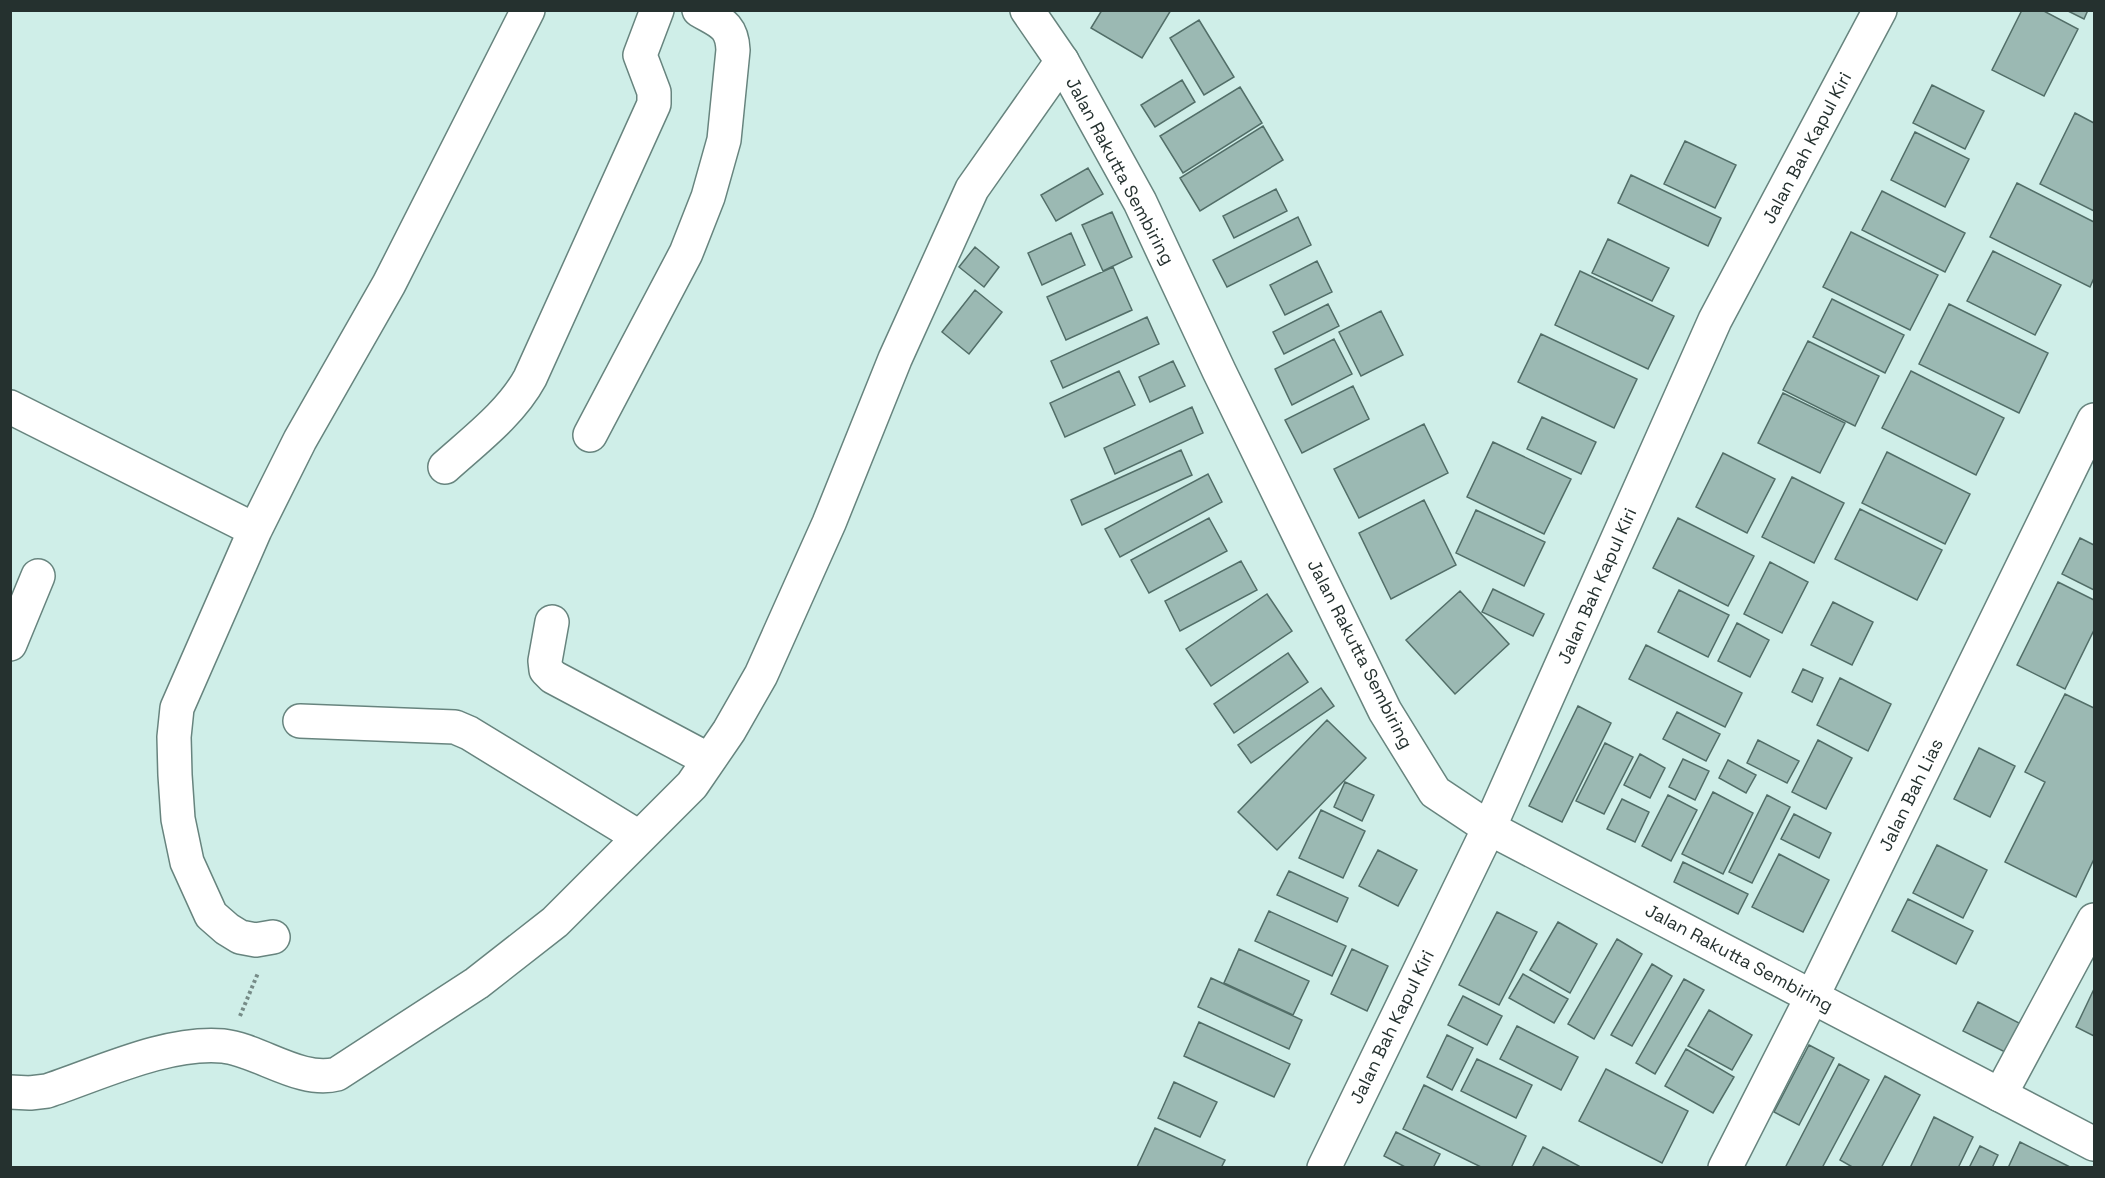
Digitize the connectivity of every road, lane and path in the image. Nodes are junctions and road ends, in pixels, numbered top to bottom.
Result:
1 (657, 10) edge
2 (699, 10) edge
3 (1027, 10) edge
4 (1880, 10) edge
5 (528, 11) edge
6 (1062, 61) junction
7 (10, 408) edge
8 (2094, 420) edge
9 (590, 435) dead end
10 (446, 467) dead end
11 (255, 530) junction
12 (38, 576) dead end
13 (552, 622) dead end
14 (10, 644) edge
15 (300, 721) dead end
16 (709, 760) junction
17 (1489, 828) junction
18 (639, 837) junction
19 (2094, 920) edge
20 (273, 937) joint
21 (1812, 997) junction
22 (227, 1046) junction
23 (10, 1092) edge
24 (2000, 1095) junction
25 (2094, 1144) edge
26 (1324, 1167) edge
27 (1725, 1167) edge

1 - 10 street
2 - 9 street
3 - 6 street, Jalan Rakutta Sembiring
4 - 17 street, Jalan Bah Kapul Kiri
5 - 11 street
6 - 16 street
6 - 17 street, Jalan Rakutta Sembiring
7 - 11 street
8 - 21 street, Jalan Bah Lias
11 - 20 street
12 - 14 street
13 - 16 street
15 - 18 street
16 - 18 street
17 - 21 street, Jalan Rakutta Sembiring
17 - 26 street, Jalan Bah Kapul Kiri
18 - 22 street
19 - 24 street
20 - 22 path
21 - 24 street, Jalan Rakutta Sembiring
21 - 27 street, Jalan Bah Lias
22 - 23 street
24 - 25 street, Jalan Rakutta Sembiring

